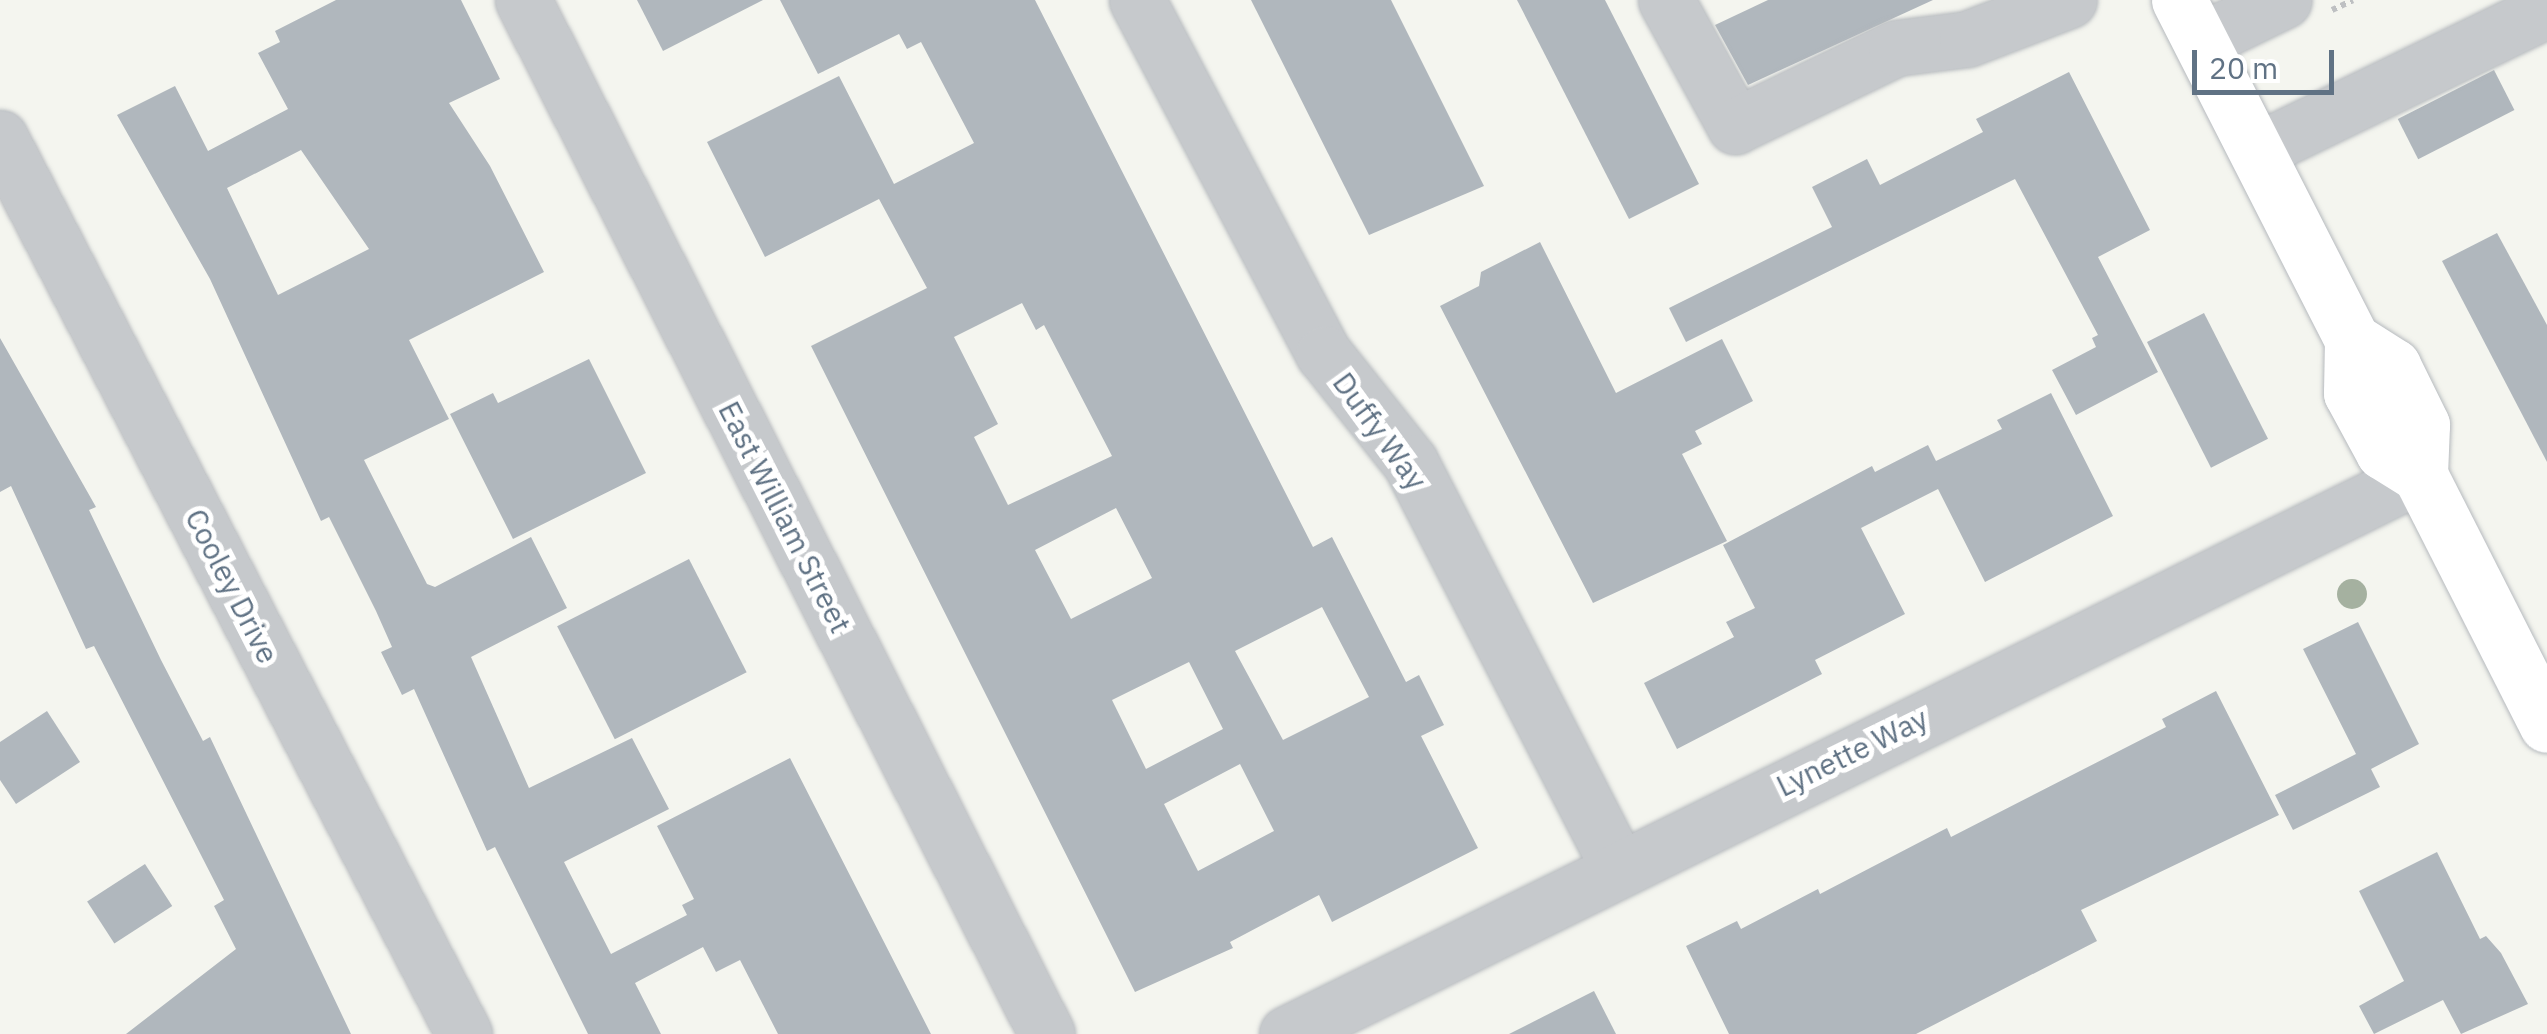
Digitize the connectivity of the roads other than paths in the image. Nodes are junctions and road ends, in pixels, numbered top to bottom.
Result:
1 (524, 0) edge
2 (1137, 0) edge
3 (1666, 0) edge
4 (2069, 0) edge
5 (2284, 0) edge
6 (2547, 10) edge
7 (2190, 20) edge
8 (0, 138) edge
9 (2256, 151) junction
10 (2420, 475) junction
11 (2547, 725) edge
12 (1618, 866) junction
13 (464, 1034) edge
14 (1046, 1034) edge
15 (1286, 1034) edge

1 - 14 street, East William Street
2 - 12 street, Duffy Way
3 - 4 street
5 - 7 street
6 - 9 street
7 - 9 main road
8 - 13 street, Cooley Drive
9 - 10 main road
10 - 11 main road
10 - 12 street, Lynette Way
12 - 15 street, Lynette Way

